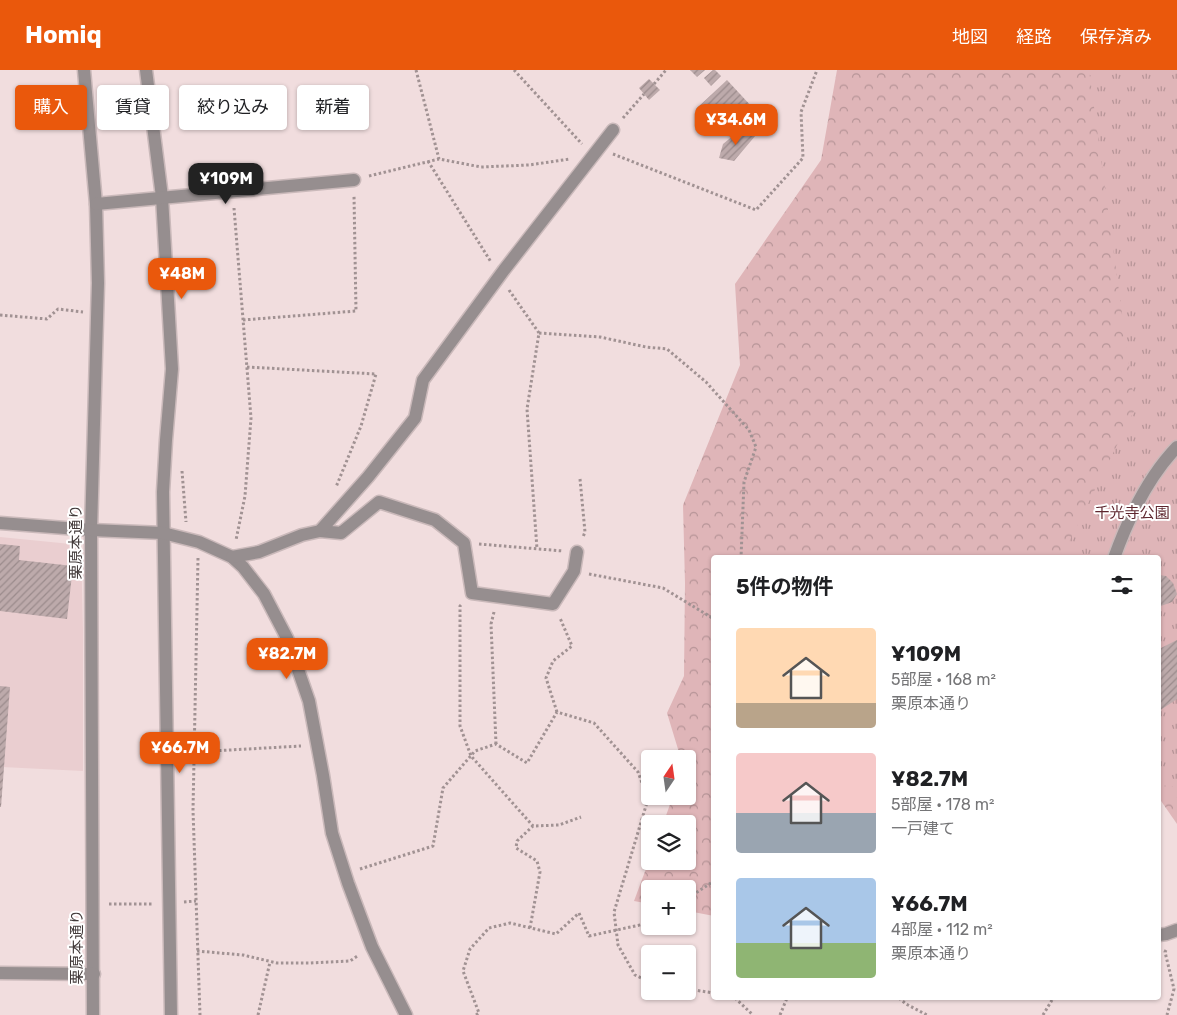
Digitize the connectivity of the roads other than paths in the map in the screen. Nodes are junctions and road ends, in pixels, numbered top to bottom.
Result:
1 (84, 70) edge
2 (146, 70) edge
3 (612, 130) road end
4 (354, 180) road end
5 (162, 197) junction
6 (96, 204) junction
7 (1177, 447) edge
8 (0, 523) edge
9 (91, 530) junction
10 (320, 531) junction
11 (163, 533) junction
12 (577, 552) road end
13 (1115, 555) edge
14 (232, 557) junction
15 (1177, 930) edge
16 (1161, 934) edge
17 (0, 973) edge
18 (94, 974) junction
19 (93, 1015) edge
20 (171, 1015) edge
21 (406, 1015) edge

1 - 6 street, 栗原本通り
2 - 5 street
3 - 10 street
4 - 5 street
5 - 6 street
5 - 11 street
6 - 9 street, 栗原本通り
7 - 13 street
8 - 9 street
9 - 11 street
9 - 18 street, 栗原本通り
10 - 12 street
10 - 14 street
11 - 14 street
11 - 20 street
14 - 21 street
15 - 16 street
17 - 18 street
18 - 19 street, 栗原本通り

